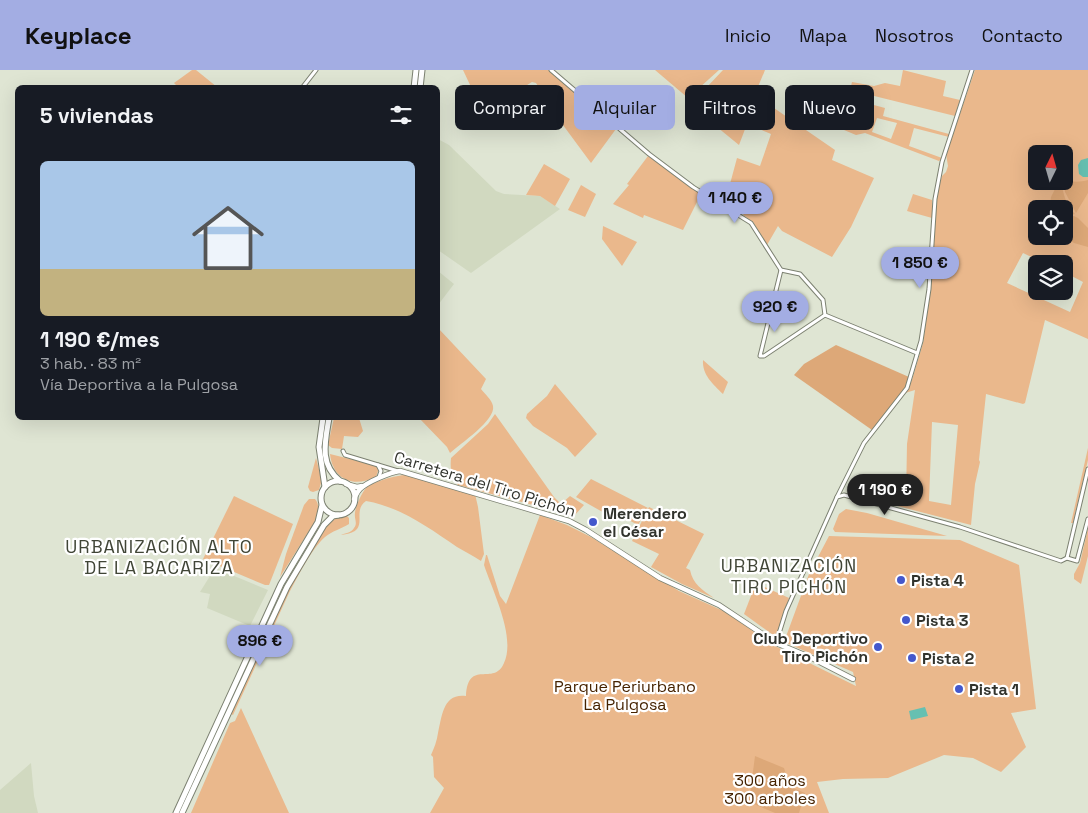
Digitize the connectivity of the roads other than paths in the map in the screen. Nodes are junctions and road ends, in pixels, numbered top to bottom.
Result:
1 (316, 70) edge
2 (416, 70) edge
3 (422, 70) edge
4 (551, 70) edge
5 (972, 70) edge
6 (304, 85) edge
7 (414, 85) edge
8 (420, 85) edge
9 (781, 270) junction
10 (825, 316) junction
11 (917, 353) junction
12 (323, 420) edge
13 (329, 420) edge
14 (343, 451) dead end
15 (380, 465) junction
16 (1088, 469) edge
17 (381, 472) junction
18 (404, 472) junction
19 (386, 475) junction
20 (376, 480) junction
21 (343, 483) junction
22 (364, 486) junction
23 (325, 487) junction
24 (837, 497) junction
25 (354, 499) junction
26 (322, 505) junction
27 (338, 515) junction
28 (1088, 519) edge
29 (1067, 558) junction
30 (776, 643) junction
31 (853, 678) dead end
32 (176, 813) edge
33 (182, 813) edge

1 - 6 street
2 - 7 main road
3 - 8 main road
4 - 9 street
5 - 11 street
9 - 10 street
9 - 10 street
10 - 11 street
11 - 24 street
12 - 23 main road
13 - 21 main road
14 - 15 street, Carretera del Tiro Pichón
15 - 17 street
15 - 18 street, Carretera del Tiro Pichón
15 - 19 street
16 - 29 street
17 - 19 street
17 - 20 street
18 - 19 street
18 - 30 street, Carretera del Tiro Pichón
19 - 20 street
20 - 22 street
21 - 22 street
21 - 23 main road
21 - 25 main road
22 - 25 street
23 - 26 main road
24 - 29 street
24 - 30 street
25 - 27 main road
26 - 27 main road
26 - 32 main road
27 - 33 main road
28 - 29 street
30 - 31 street, Carretera del Tiro Pichón

